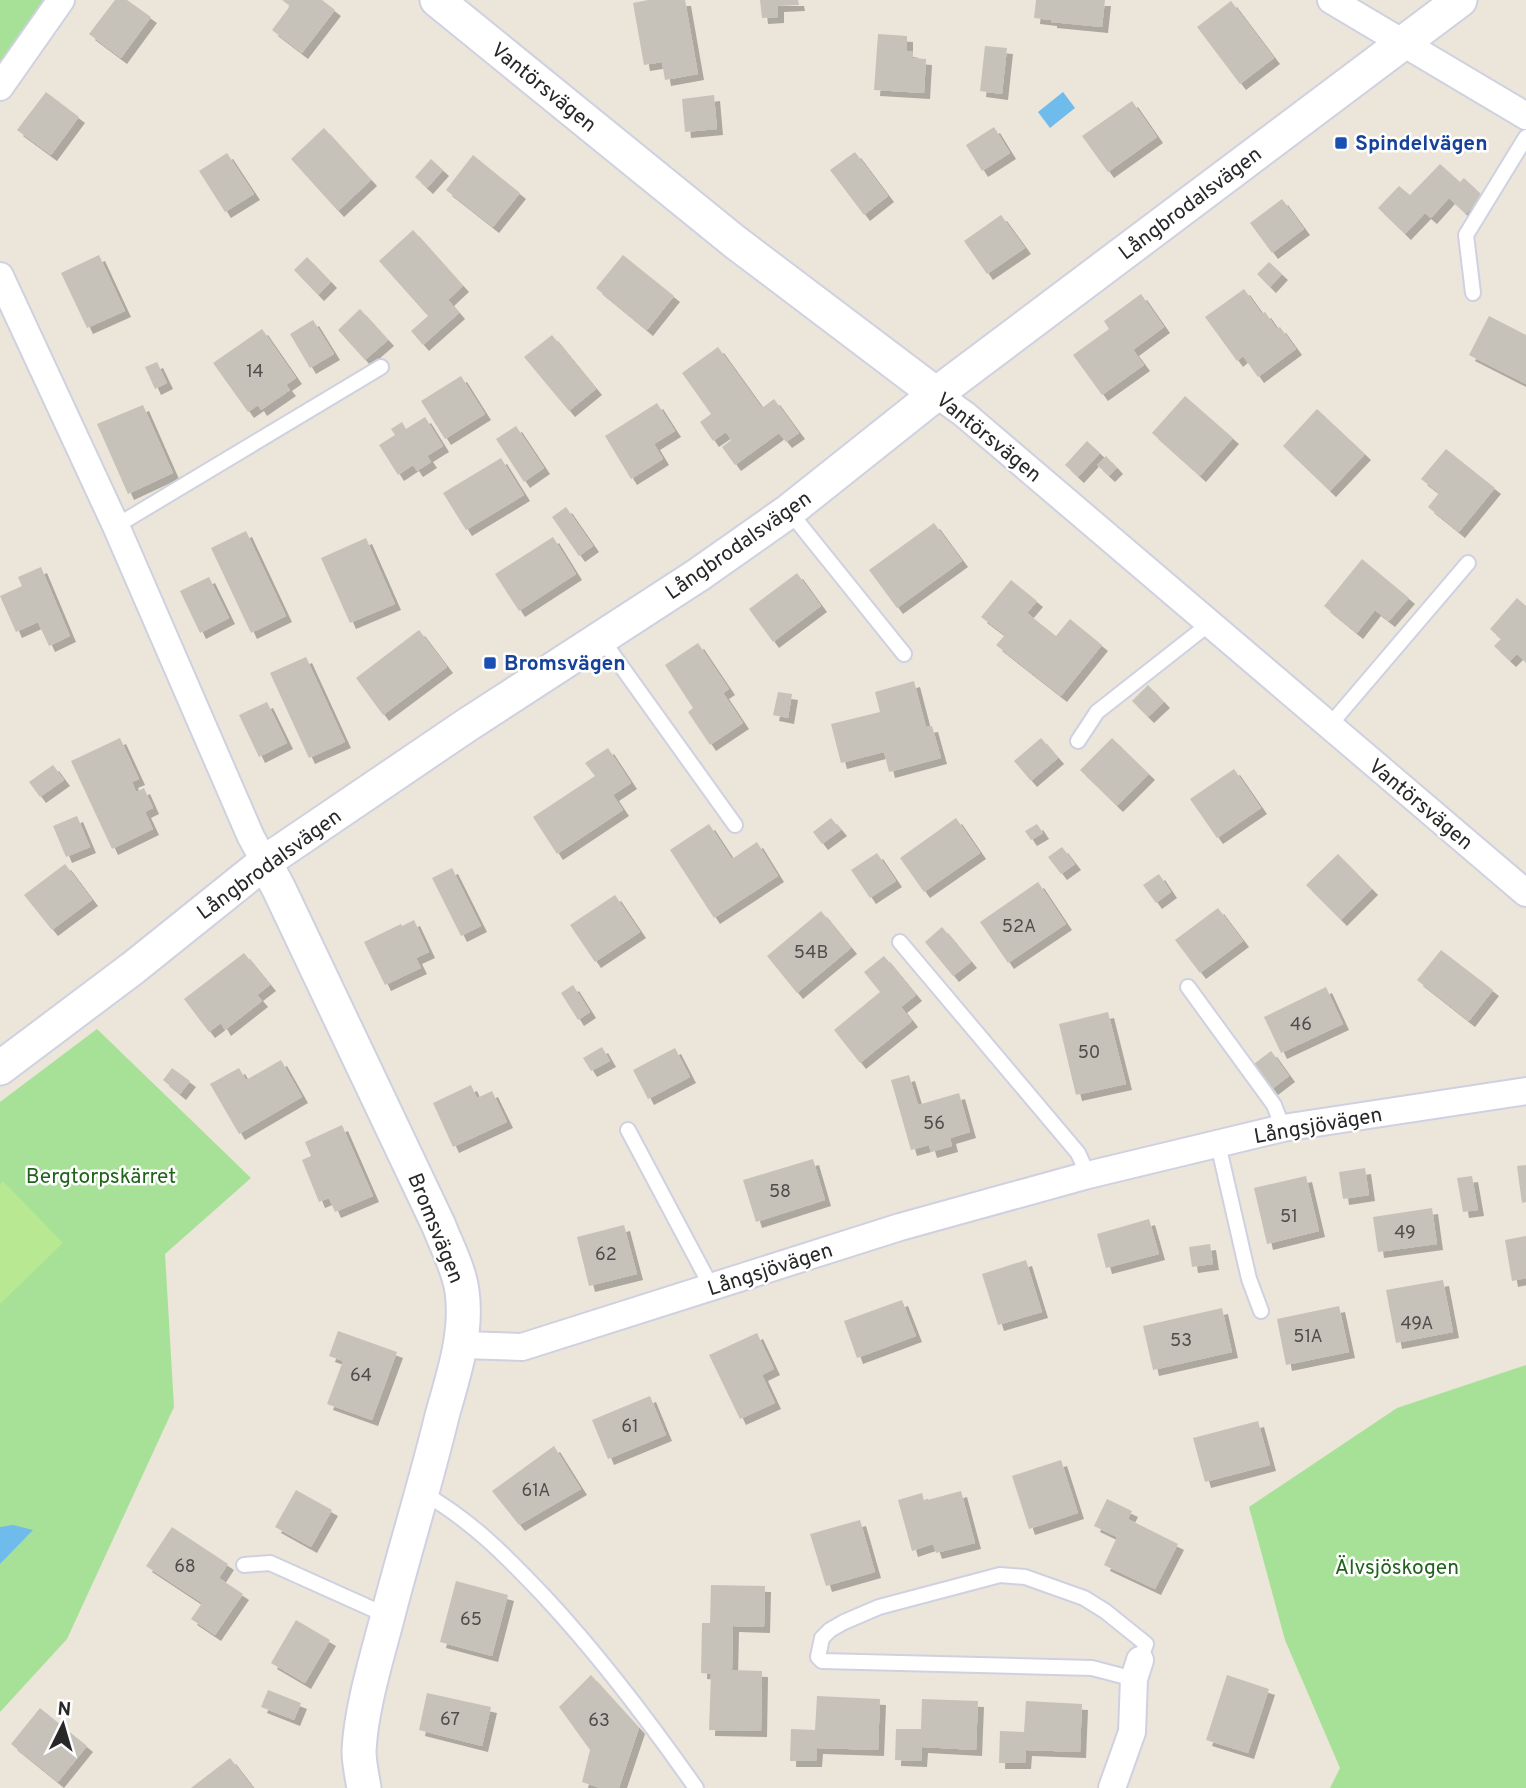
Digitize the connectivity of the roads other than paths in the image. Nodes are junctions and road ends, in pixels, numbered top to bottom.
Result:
1 (61, 0) edge
2 (437, 0) edge
3 (1331, 0) edge
4 (1461, 0) edge
5 (1404, 42) junction
6 (0, 88) edge
7 (1526, 116) edge
8 (1526, 137) edge
9 (0, 276) edge
10 (1473, 293) dead end
11 (381, 366) dead end
12 (936, 394) junction
13 (789, 511) junction
14 (116, 526) junction
15 (1468, 563) dead end
16 (1209, 624) junction
17 (601, 637) junction
18 (904, 654) dead end
19 (1329, 726) junction
20 (1078, 741) dead end
21 (734, 825) dead end
22 (265, 862) junction
23 (1526, 893) edge
24 (900, 942) dead end
25 (1188, 987) dead end
26 (0, 1068) edge
27 (1526, 1091) edge
28 (1283, 1128) junction
29 (628, 1130) dead end
30 (1217, 1143) junction
31 (1088, 1175) junction
32 (712, 1288) junction
33 (1261, 1311) dead end
34 (461, 1345) junction
35 (423, 1493) junction
36 (244, 1565) dead end
37 (388, 1616) junction
38 (1137, 1670) junction
39 (364, 1788) edge
40 (696, 1788) edge
41 (1112, 1788) edge

1 - 6 street
2 - 12 street, Vantörsvägen
3 - 5 street
4 - 5 street, Långbrodalsvägen
5 - 7 street
5 - 12 street, Långbrodalsvägen
8 - 10 lane
9 - 14 street, Bromsvägen
11 - 14 lane
12 - 13 street, Långbrodalsvägen
12 - 16 street, Vantörsvägen
13 - 17 street, Långbrodalsvägen
13 - 18 lane
14 - 22 street, Bromsvägen
15 - 19 lane
16 - 19 street, Vantörsvägen
16 - 20 lane
17 - 21 lane
17 - 22 street, Långbrodalsvägen
19 - 23 street, Vantörsvägen
22 - 26 street, Långbrodalsvägen
22 - 34 street, Bromsvägen
24 - 31 lane
25 - 28 lane
27 - 28 street, Långsjövägen
28 - 30 street, Långsjövägen
29 - 32 lane
30 - 31 street, Långsjövägen
30 - 33 lane
31 - 32 street, Långsjövägen
32 - 34 street, Långsjövägen
34 - 35 street
35 - 37 street
35 - 40 lane
36 - 37 lane
37 - 39 street
38 - 38 lane
38 - 41 street

